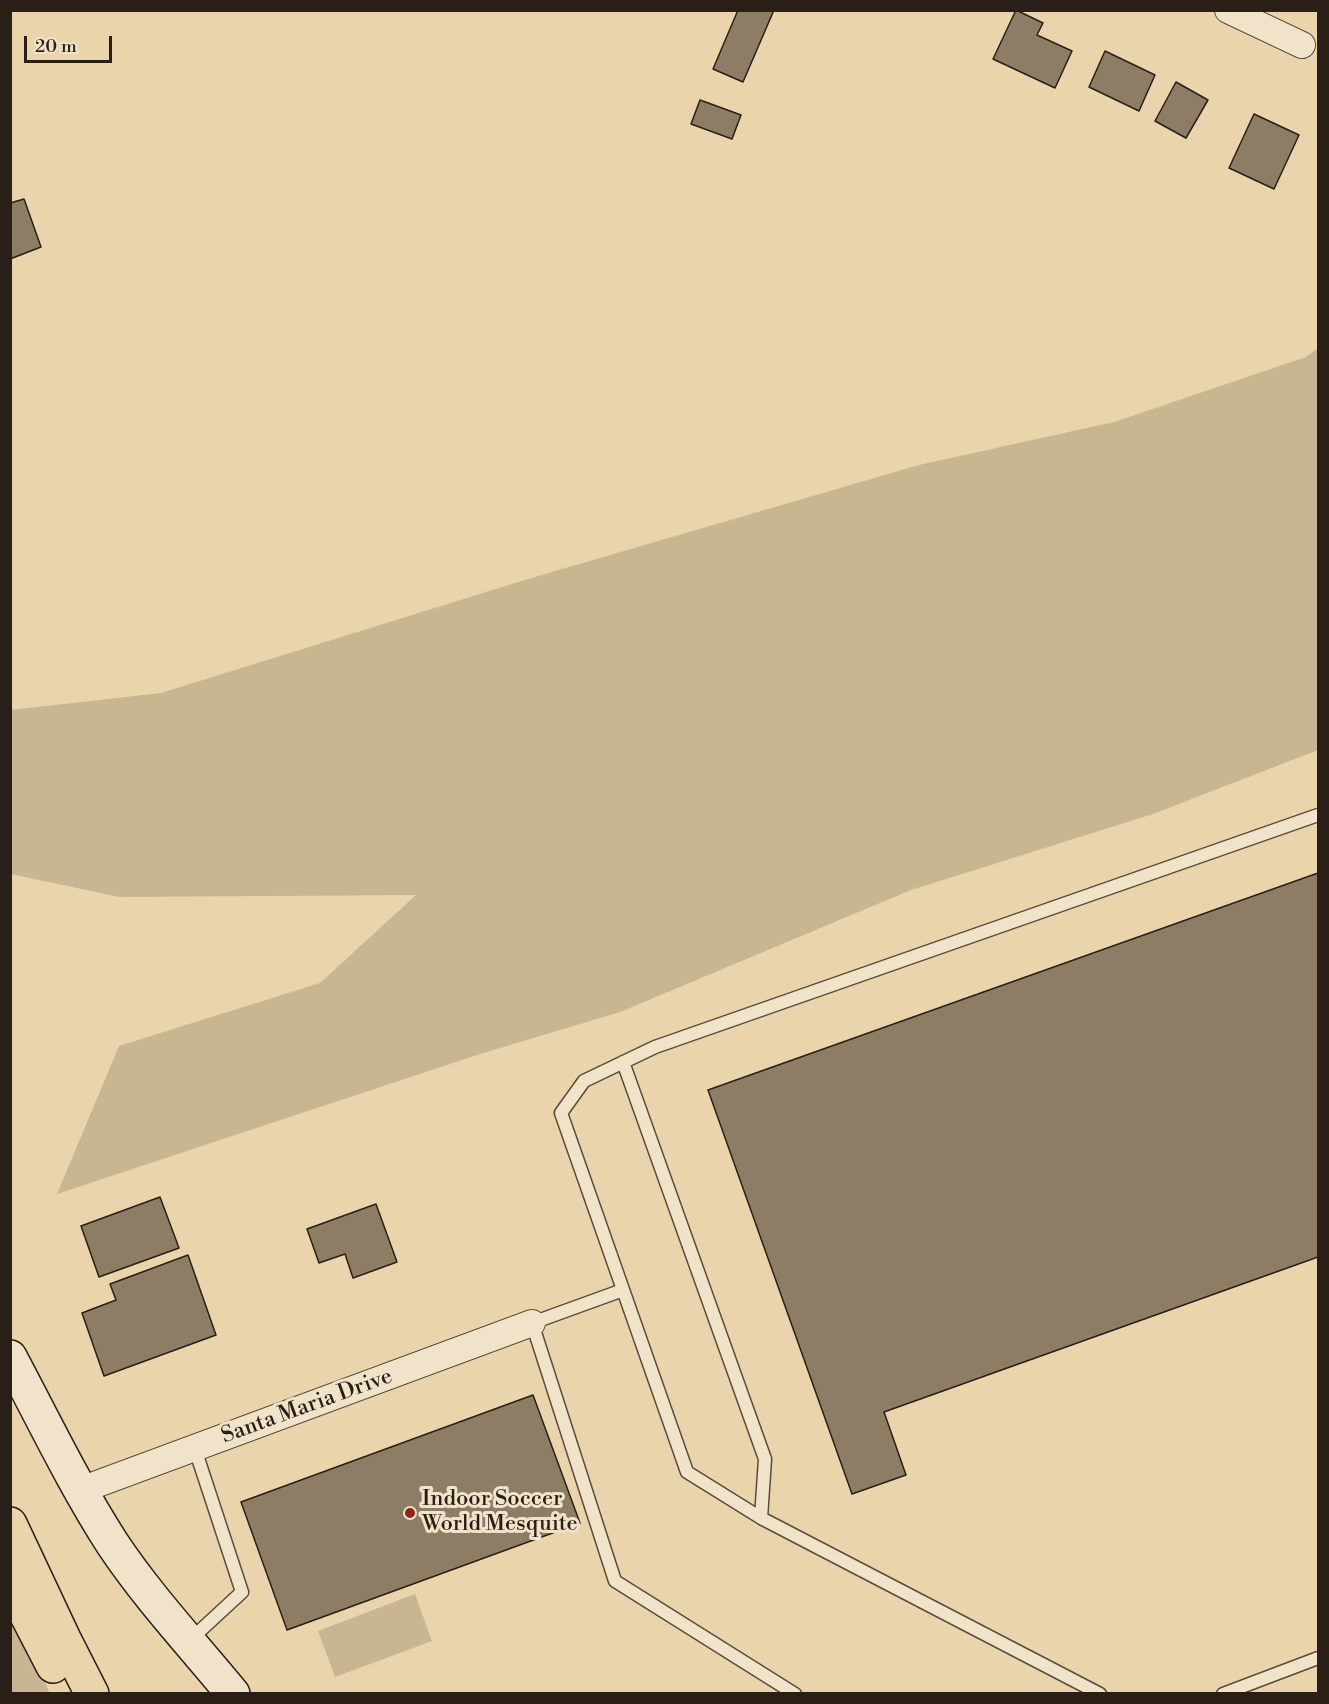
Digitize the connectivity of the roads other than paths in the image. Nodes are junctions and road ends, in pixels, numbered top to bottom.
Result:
1 (1228, 10) edge
2 (1302, 45) dead end
3 (1318, 815) edge
4 (623, 1062) junction
5 (623, 1290) junction
6 (532, 1323) junction
7 (10, 1357) edge
8 (195, 1449) junction
9 (81, 1490) junction
10 (761, 1518) junction
11 (10, 1524) edge
12 (10, 1583) edge
13 (189, 1641) junction
14 (1318, 1658) edge
15 (69, 1694) edge
16 (92, 1694) edge
17 (233, 1694) edge
18 (795, 1694) edge
19 (1100, 1694) edge
20 (1223, 1694) edge

1 - 2 street
3 - 4 lane
4 - 5 lane
4 - 10 lane
5 - 6 lane
5 - 10 lane
6 - 8 street, Santa Maria Drive
6 - 18 lane
7 - 9 main road
8 - 9 street, Santa Maria Drive
8 - 13 lane
9 - 13 main road
10 - 19 lane
11 - 16 highway
12 - 15 highway
13 - 17 main road
14 - 20 lane

